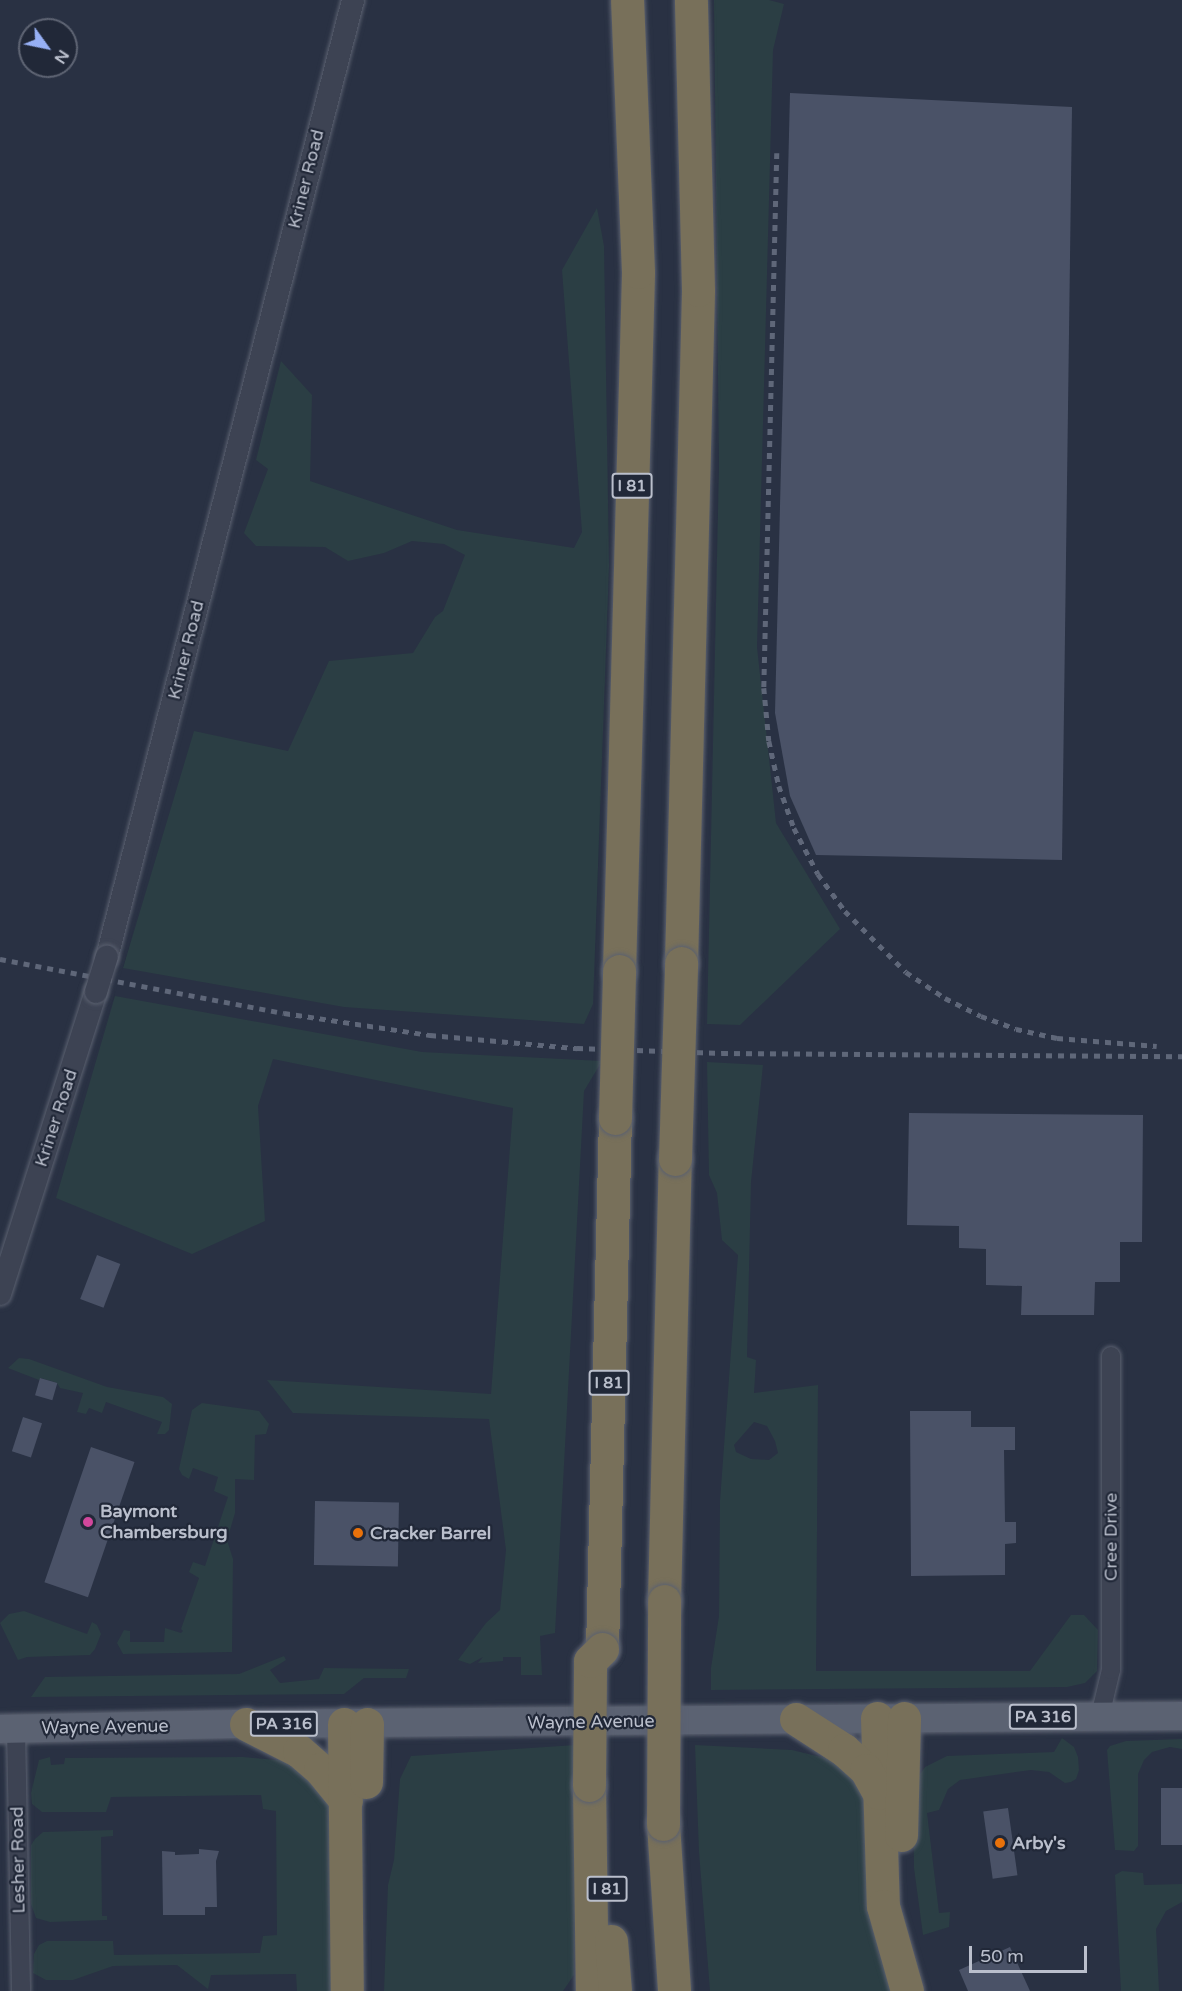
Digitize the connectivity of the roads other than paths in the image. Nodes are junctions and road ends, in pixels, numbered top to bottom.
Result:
1 (352, 0) edge
2 (627, 0) edge
3 (691, 0) edge
4 (0, 1294) edge
5 (1111, 1356) dead end
6 (1100, 1716) junction
7 (1182, 1716) edge
8 (890, 1718) junction
9 (796, 1719) junction
10 (246, 1724) junction
11 (356, 1724) junction
12 (8, 1729) edge
13 (595, 1786) junction
14 (879, 1793) junction
15 (345, 1801) junction
16 (21, 1991) edge
17 (347, 1991) edge
18 (363, 1991) edge
19 (592, 1991) edge
20 (615, 1991) edge
21 (674, 1991) edge
22 (908, 1991) edge
23 (919, 1991) edge

1 - 4 street, Kriner Road, bridge
2 - 13 highway, I 81, bridge
3 - 21 highway, bridge
5 - 6 street, Cree Drive
6 - 7 main road, Wayne Avenue / PA 316
6 - 8 main road, Wayne Avenue / PA 316
8 - 9 main road, Wayne Avenue / PA 316
8 - 14 highway
8 - 23 highway
9 - 11 main road, Wayne Avenue / PA 316
9 - 14 highway
10 - 11 main road, Wayne Avenue / PA 316
10 - 12 main road, Wayne Avenue / PA 316
10 - 15 highway
11 - 15 highway
11 - 18 highway
12 - 16 street, Lesher Road
13 - 19 highway
13 - 20 highway, I 81
14 - 22 highway
15 - 17 highway

